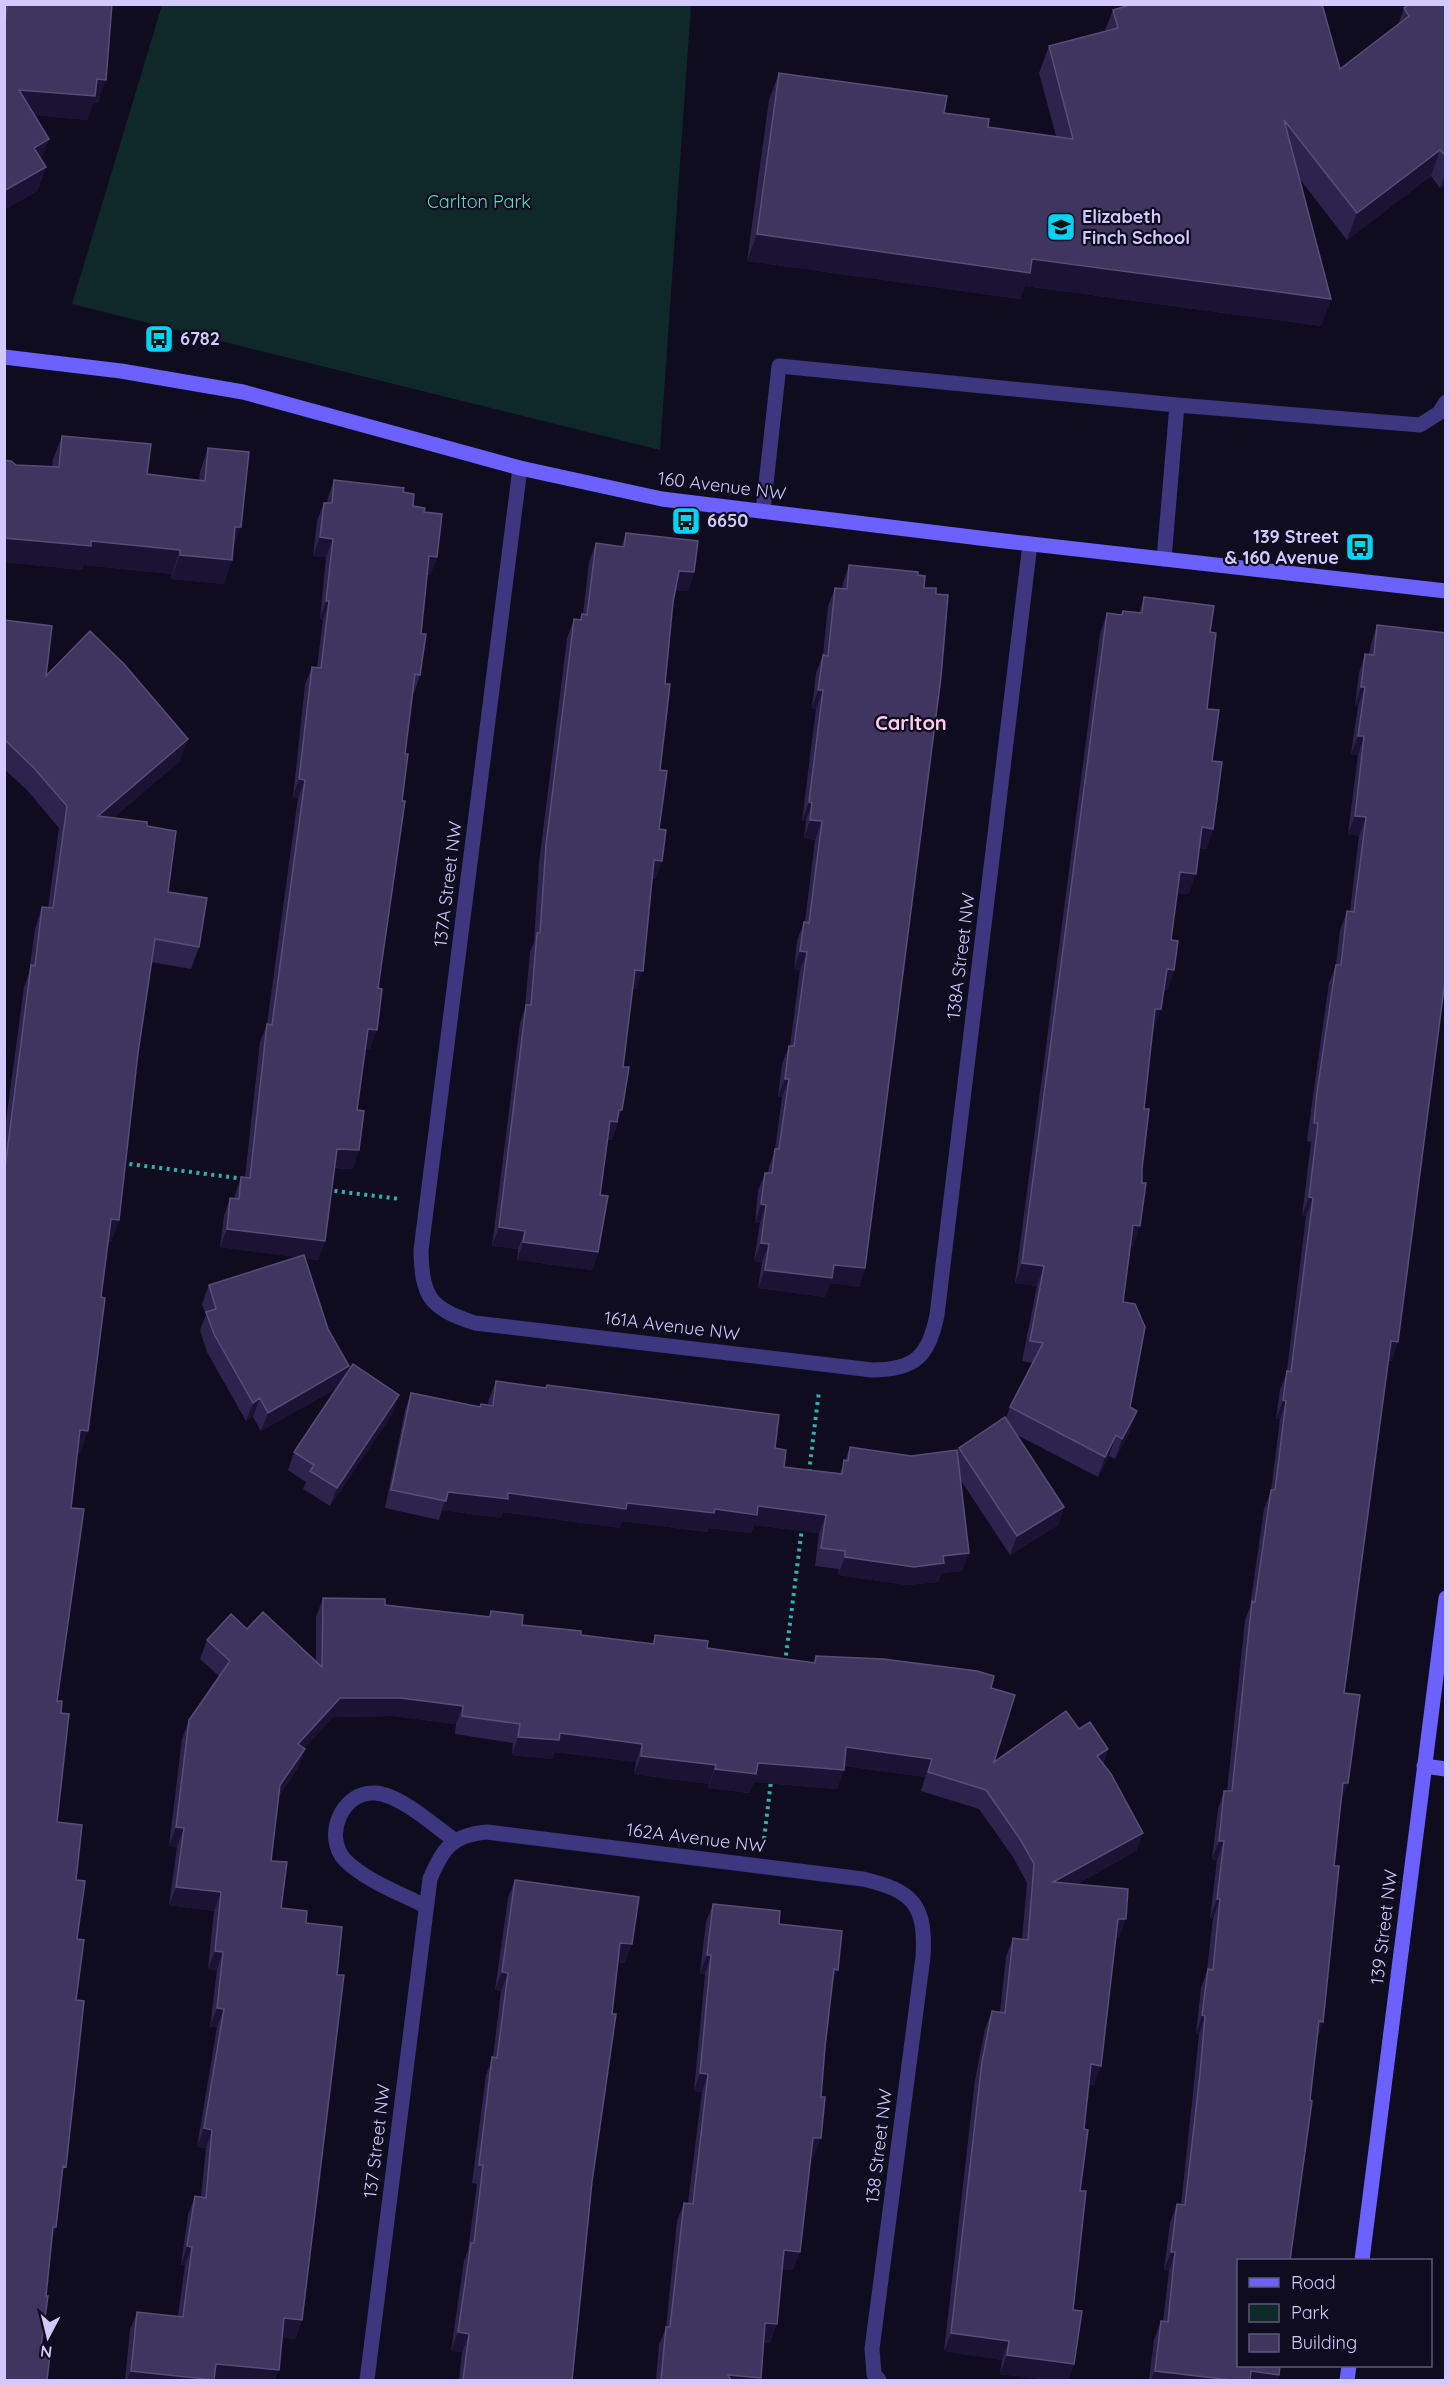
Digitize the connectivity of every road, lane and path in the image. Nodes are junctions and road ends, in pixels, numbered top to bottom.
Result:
1 (4, 357) edge
2 (1446, 402) edge
3 (1177, 405) junction
4 (520, 468) junction
5 (763, 511) junction
6 (1030, 544) junction
7 (1164, 559) junction
8 (1446, 591) edge
9 (110, 1162) edge
10 (251, 1180) edge
11 (322, 1189) edge
12 (427, 1203) junction
13 (433, 1302) joint
14 (822, 1364) junction
15 (911, 1365) joint
16 (808, 1481) edge
17 (804, 1516) edge
18 (1446, 1598) edge
19 (785, 1668) edge
20 (1424, 1766) junction
21 (1446, 1768) edge
22 (772, 1773) edge
23 (454, 1840) junction
24 (760, 1866) junction
25 (425, 1906) junction
26 (921, 1915) joint
27 (1362, 2259) edge
28 (367, 2380) edge
29 (879, 2380) edge

1 - 4 street, 160 Avenue NW
2 - 3 street
3 - 5 street
3 - 7 street
4 - 5 street, 160 Avenue NW
4 - 12 street, 137A Street NW
5 - 6 street, 160 Avenue NW
6 - 7 street, 160 Avenue NW
6 - 15 street, 138A Street NW
7 - 8 street, 160 Avenue NW
9 - 10 path
11 - 12 path
12 - 13 street, 137A Street NW
13 - 14 street, 161A Avenue NW
14 - 15 street, 161A Avenue NW
14 - 16 path
17 - 19 path
18 - 20 street, 139 Street NW
20 - 21 street
20 - 27 street, 139 Street NW
22 - 24 path
23 - 24 street, 162A Avenue NW
23 - 25 street, 137 Street NW
23 - 25 street
24 - 26 street, 162A Avenue NW
25 - 28 street, 137 Street NW
26 - 29 street, 138 Street NW

